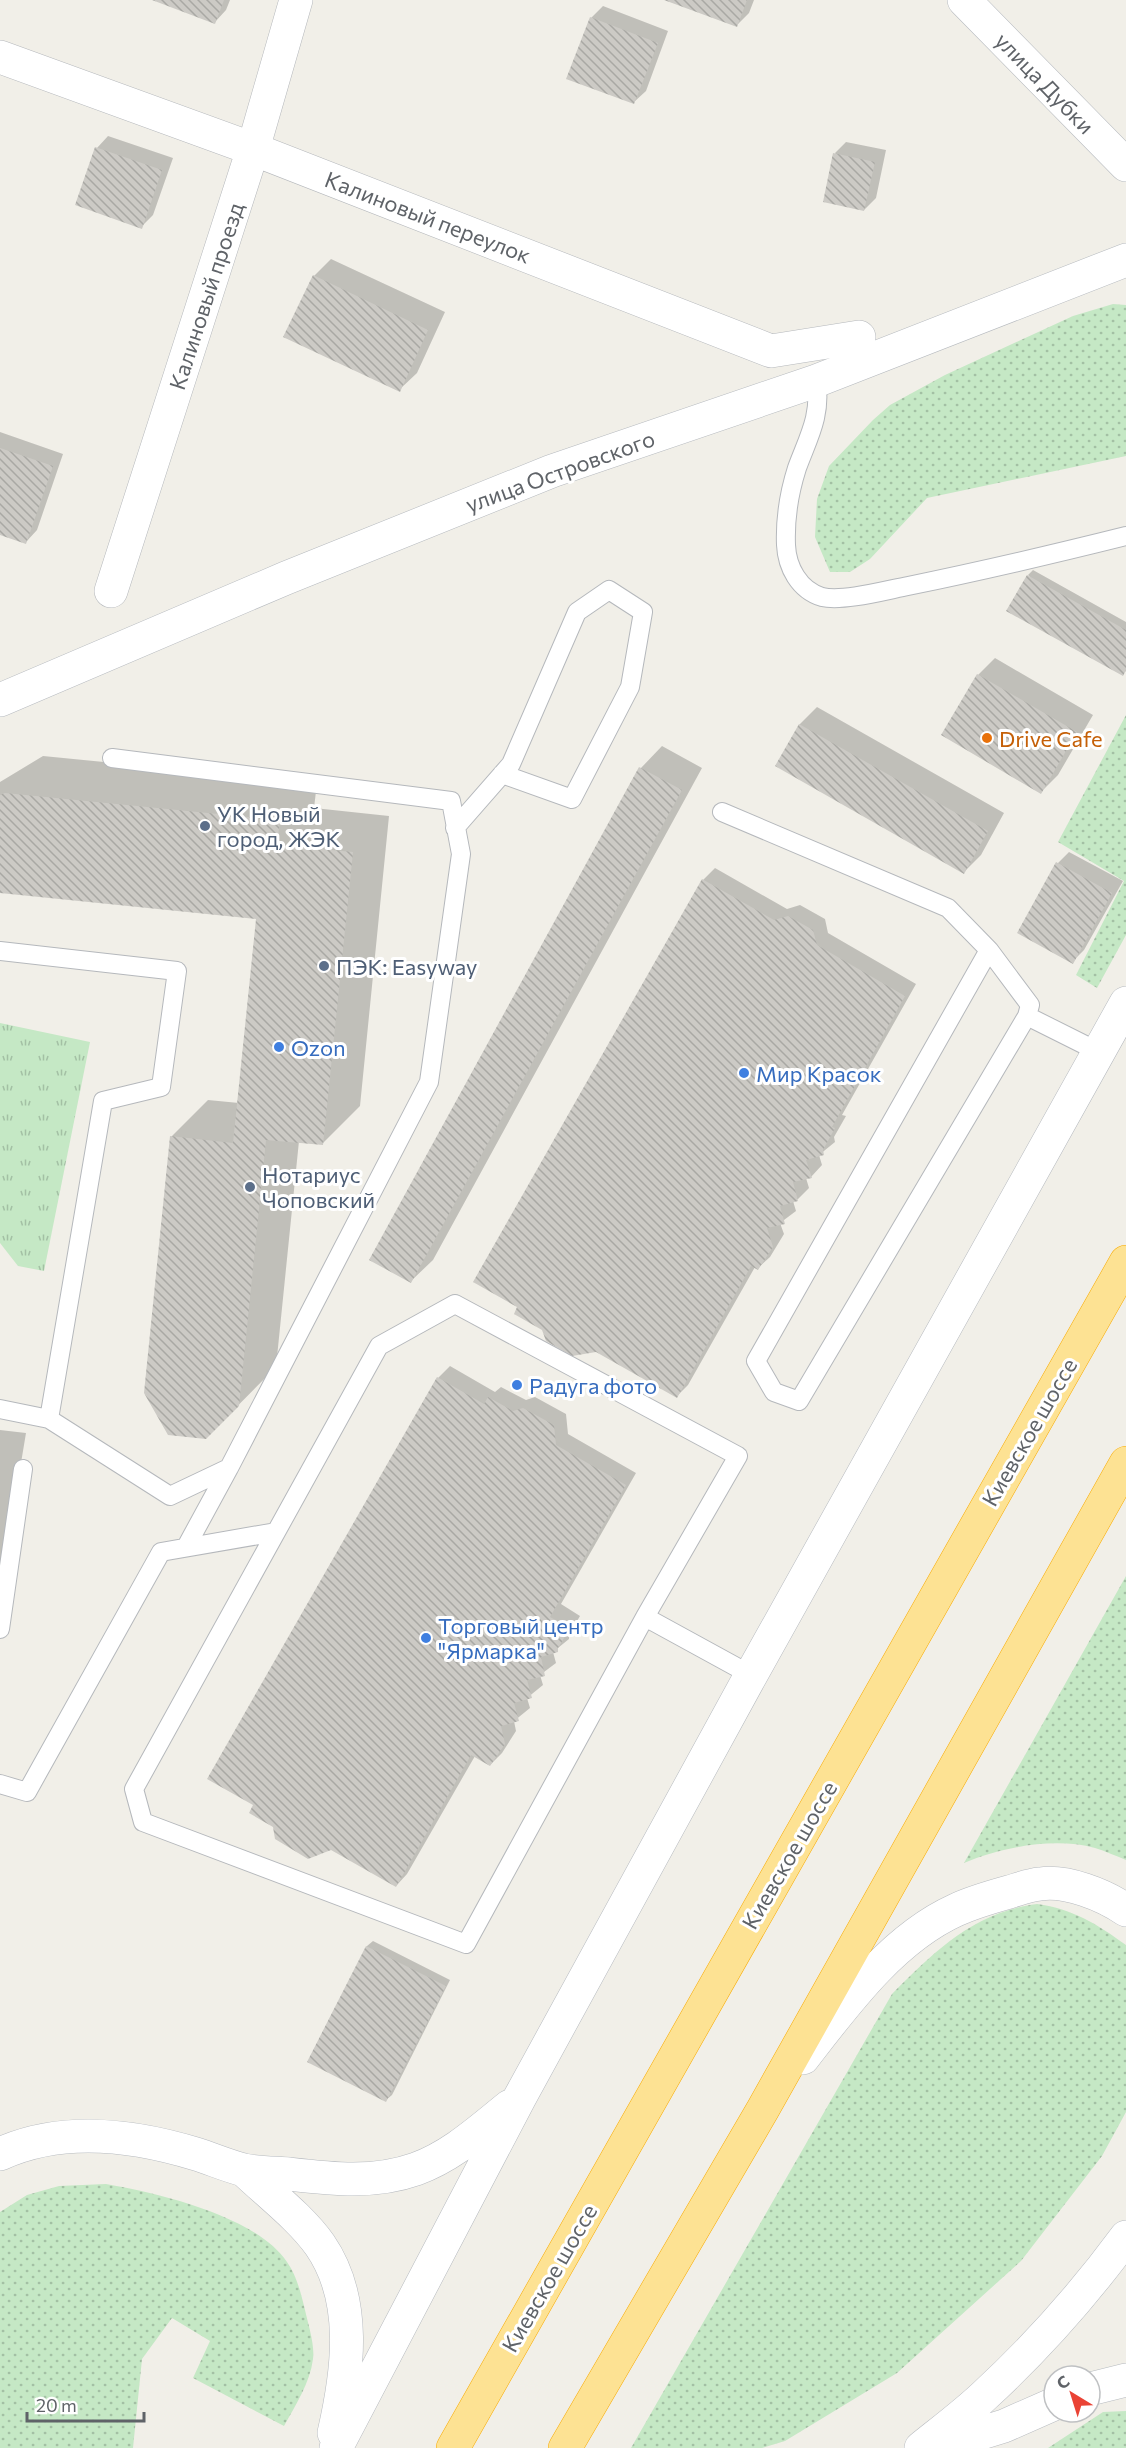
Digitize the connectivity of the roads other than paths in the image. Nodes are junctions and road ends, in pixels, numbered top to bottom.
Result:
1 (296, 0) edge
2 (964, 0) edge
3 (0, 57) edge
4 (253, 149) junction
5 (1126, 165) edge
6 (1126, 260) edge
7 (859, 337) dead end
8 (816, 381) junction
9 (1126, 536) edge
10 (111, 591) dead end
11 (0, 700) edge
12 (112, 758) dead end
13 (502, 774) junction
14 (722, 812) dead end
15 (456, 828) junction
16 (990, 950) junction
17 (0, 951) edge
18 (1126, 1004) edge
19 (1027, 1016) junction
20 (1099, 1052) junction
21 (1126, 1262) edge
22 (0, 1409) edge
23 (49, 1419) junction
24 (1126, 1463) edge
25 (229, 1468) junction
26 (23, 1469) dead end
27 (276, 1532) junction
28 (186, 1548) junction
29 (645, 1617) junction
30 (0, 1629) edge
31 (751, 1675) junction
32 (0, 1784) edge
33 (1126, 1910) edge
34 (520, 2097) junction
35 (763, 2109) junction
36 (0, 2154) edge
37 (244, 2170) junction
38 (1126, 2237) edge
39 (1126, 2380) edge
40 (1102, 2386) edge
41 (1042, 2409) edge
42 (331, 2448) edge
43 (336, 2448) edge
44 (453, 2448) edge
45 (565, 2448) edge
46 (921, 2448) edge
47 (933, 2448) edge

1 - 4 main road, Калиновый проезд
2 - 5 main road, улица Дубки
3 - 4 main road, Калиновый переулок
4 - 7 main road, Калиновый переулок
4 - 10 main road, Калиновый проезд
6 - 8 main road, улица Островского
8 - 9 lane
8 - 11 main road, улица Островского
12 - 15 lane
13 - 13 lane
13 - 15 lane
14 - 16 lane
15 - 25 lane
16 - 19 lane
16 - 19 lane
17 - 23 lane
18 - 20 main road
19 - 20 lane
20 - 31 main road
21 - 44 highway, Киевское шоссе
22 - 23 lane
23 - 25 lane
24 - 35 highway
25 - 28 lane
26 - 30 lane
27 - 28 lane
27 - 29 lane
27 - 29 lane
28 - 32 lane
29 - 31 lane
31 - 34 main road
33 - 35 main road
34 - 37 main road
34 - 43 main road
35 - 45 highway
36 - 37 main road
37 - 42 main road
38 - 46 main road
39 - 40 main road
41 - 47 main road

